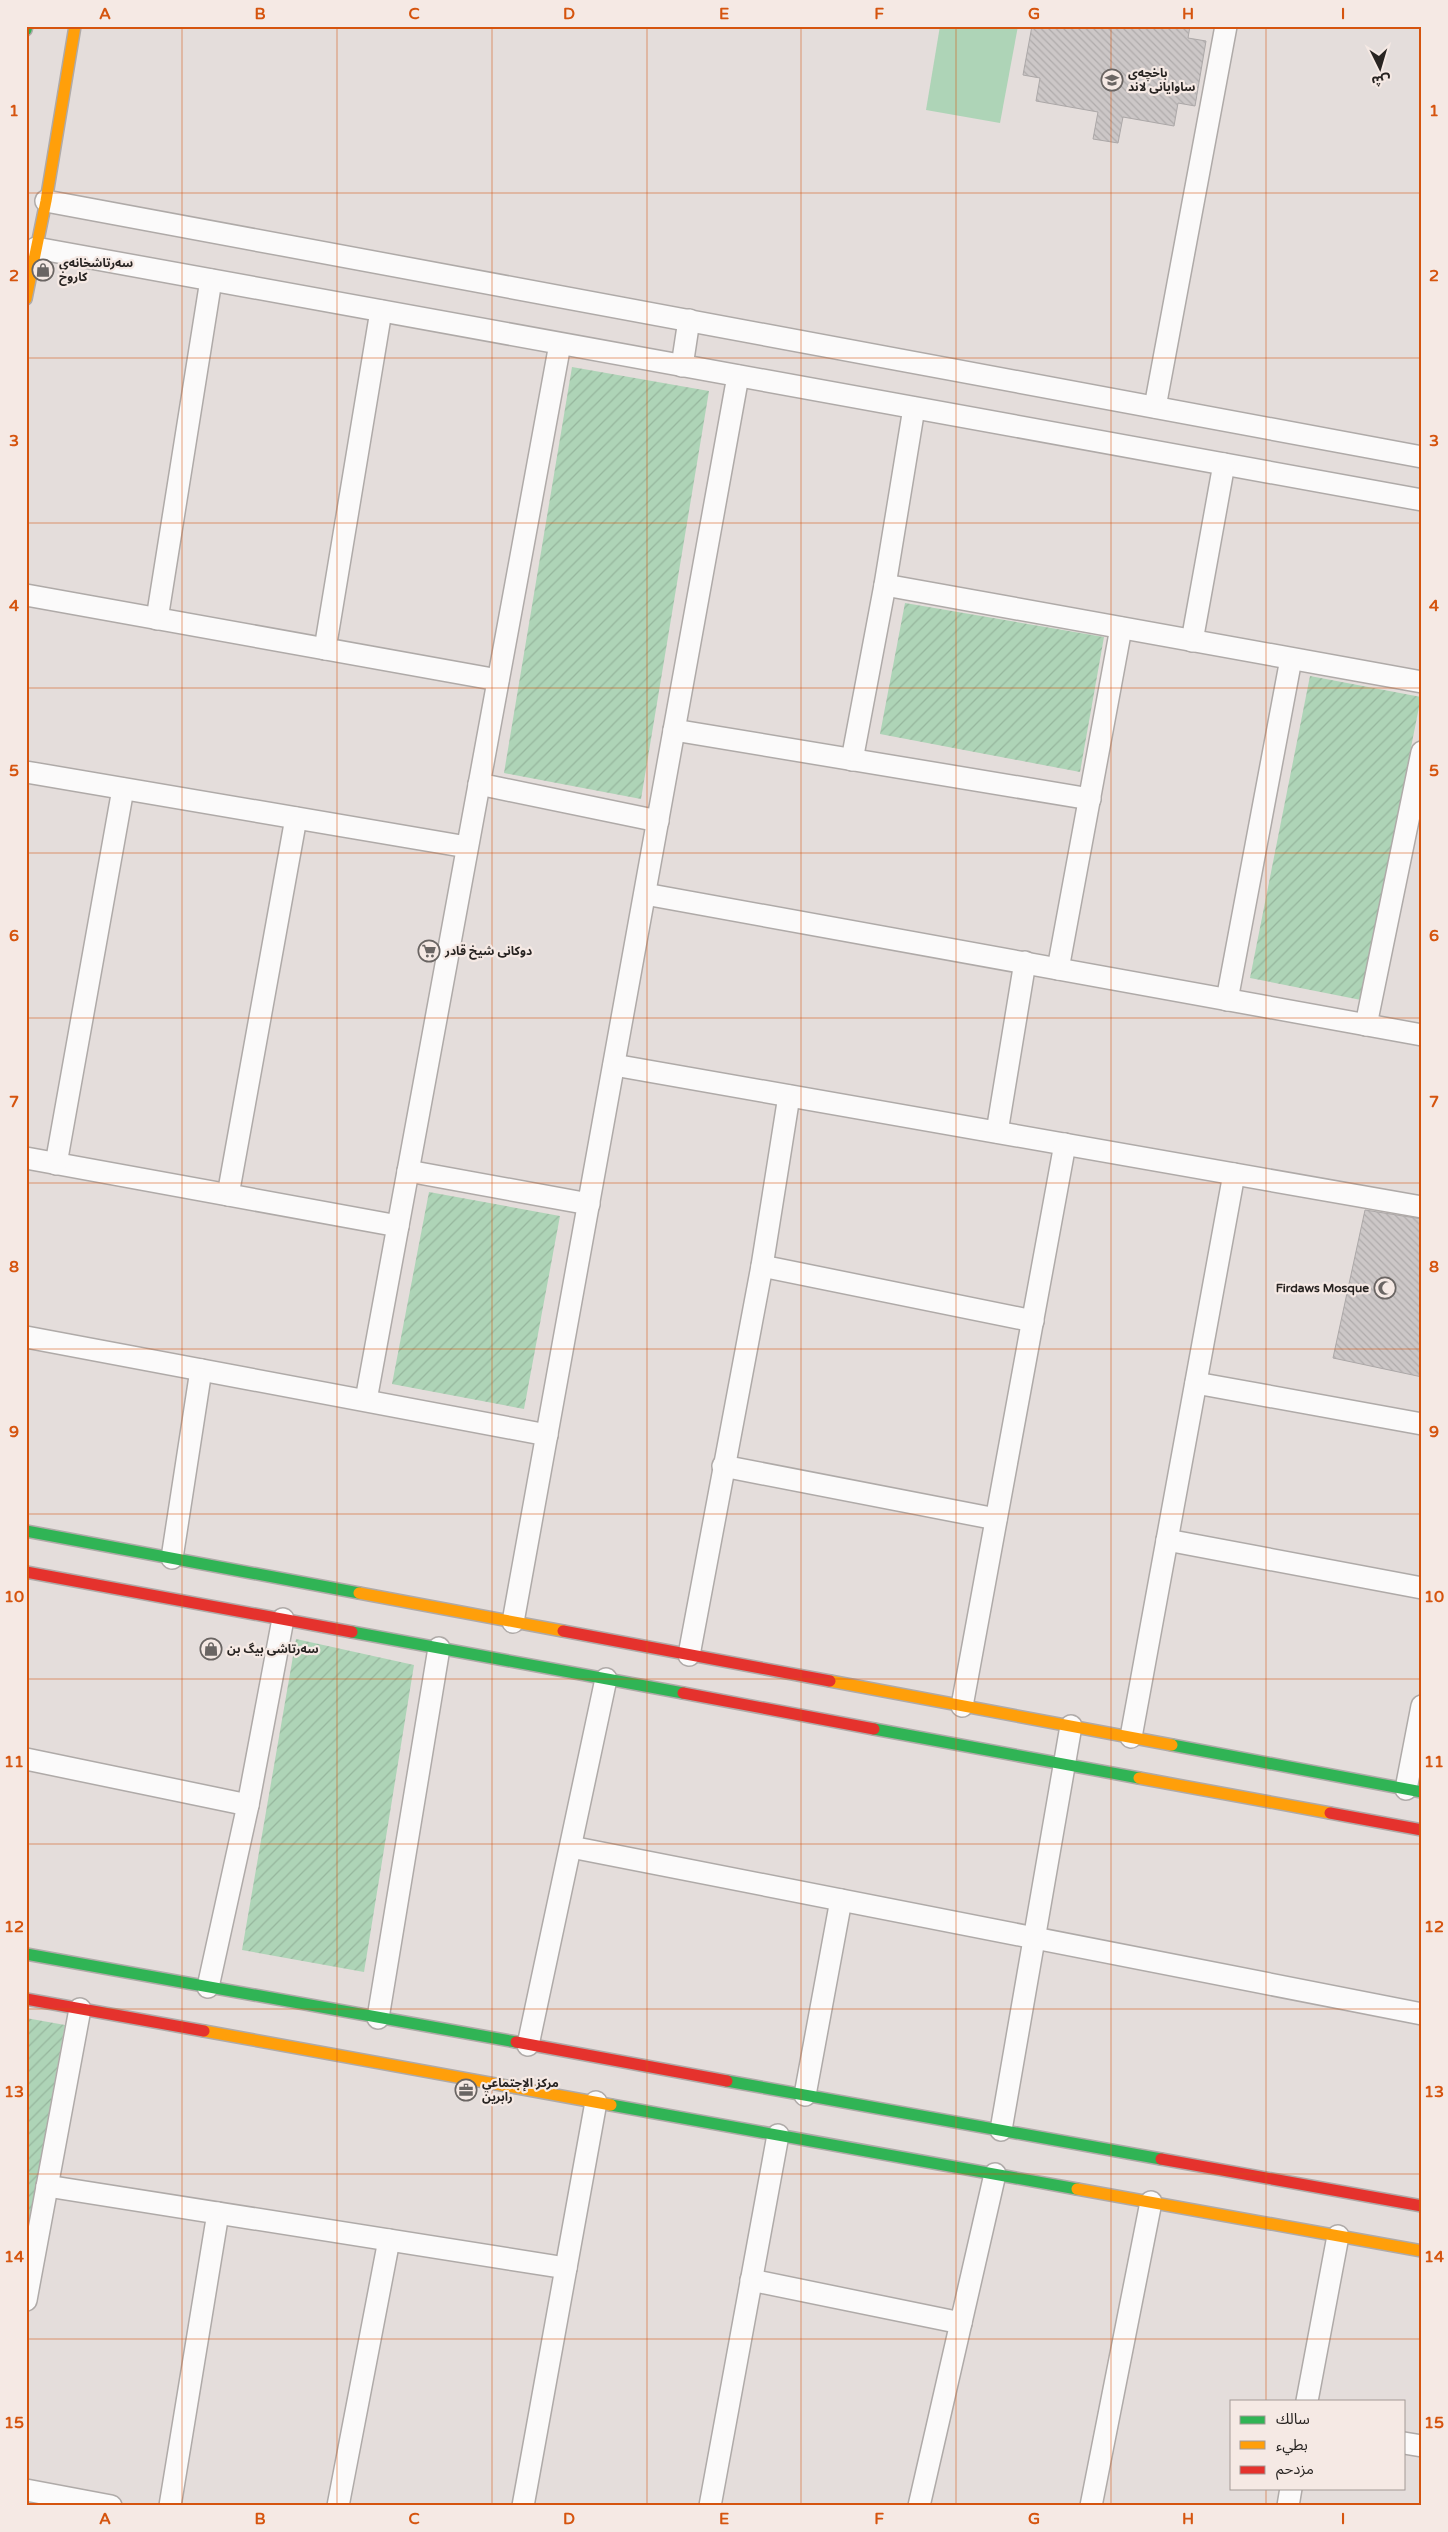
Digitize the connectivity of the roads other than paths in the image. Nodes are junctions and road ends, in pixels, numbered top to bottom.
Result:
1 (75, 26) edge
2 (1226, 26) edge
3 (46, 201) junction
4 (36, 248) junction
5 (211, 280) junction
6 (26, 299) edge
7 (381, 311) junction
8 (689, 320) junction
9 (560, 344) junction
10 (682, 366) junction
11 (738, 376) junction
12 (1156, 407) junction
13 (914, 408) junction
14 (1422, 457) edge
15 (1224, 464) junction
16 (1422, 500) edge
17 (885, 585) junction
18 (26, 595) edge
19 (157, 619) junction
20 (1121, 628) junction
21 (1192, 640) junction
22 (325, 649) junction
23 (1291, 659) junction
24 (498, 680) junction
25 (1422, 682) edge
26 (674, 730) junction
27 (1422, 752) edge
28 (852, 760) junction
29 (26, 772) edge
30 (479, 784) junction
31 (123, 789) junction
32 (1090, 799) junction
33 (296, 818) junction
34 (658, 820) junction
35 (467, 847) junction
36 (645, 894) junction
37 (1025, 962) junction
38 (1058, 969) junction
39 (1227, 1000) junction
40 (1366, 1025) junction
41 (1422, 1035) edge
42 (614, 1065) junction
43 (789, 1096) junction
44 (997, 1132) junction
45 (1065, 1144) junction
46 (26, 1158) edge
47 (56, 1164) junction
48 (408, 1171) junction
49 (1234, 1174) junction
50 (228, 1195) junction
51 (589, 1204) junction
52 (1422, 1207) edge
53 (398, 1226) junction
54 (762, 1266) junction
55 (1033, 1321) junction
56 (26, 1336) edge
57 (201, 1370) junction
58 (1196, 1383) junction
59 (366, 1400) junction
60 (1422, 1424) edge
61 (547, 1435) junction
62 (723, 1466) junction
63 (996, 1518) junction
64 (26, 1531) edge
65 (1167, 1540) junction
66 (172, 1558) junction
67 (26, 1572) edge
68 (1422, 1588) edge
69 (283, 1619) junction
70 (513, 1622) junction
71 (439, 1648) junction
72 (689, 1655) junction
73 (606, 1680) junction
74 (962, 1706) junction
75 (1422, 1706) edge
76 (1071, 1726) junction
77 (1131, 1737) junction
78 (26, 1759) edge
79 (1065, 1764) junction
80 (1414, 1790) edge
81 (248, 1804) junction
82 (1422, 1830) edge
83 (571, 1847) junction
84 (841, 1900) junction
85 (1034, 1938) junction
86 (26, 1954) edge
87 (208, 1987) junction
88 (26, 1999) edge
89 (80, 2009) junction
90 (1422, 2014) edge
91 (378, 2018) junction
92 (528, 2045) junction
93 (805, 2095) junction
94 (596, 2102) junction
95 (1001, 2130) junction
96 (778, 2135) junction
97 (995, 2174) junction
98 (47, 2186) junction
99 (1420, 2200) edge
100 (1151, 2202) junction
101 (218, 2213) junction
102 (1338, 2236) junction
103 (388, 2240) junction
104 (1422, 2251) edge
105 (566, 2268) junction
106 (751, 2280) junction
107 (26, 2300) edge
108 (961, 2323) junction
109 (1307, 2400) edge
110 (1406, 2443) edge
111 (1422, 2446) edge
112 (26, 2490) edge
113 (1291, 2490) edge
114 (111, 2506) edge
115 (170, 2506) edge
116 (338, 2506) edge
117 (522, 2506) edge
118 (710, 2506) edge
119 (919, 2506) edge
120 (1091, 2506) edge
121 (1288, 2506) edge

1 - 3 street
2 - 12 street
3 - 4 street
3 - 8 street
4 - 5 street
4 - 6 street
5 - 7 street
5 - 19 street
7 - 9 street
7 - 22 street
8 - 10 street
8 - 12 street
9 - 10 street
9 - 24 street
10 - 11 street
11 - 13 street
11 - 26 street
12 - 14 street
13 - 15 street
13 - 17 street
15 - 16 street
15 - 21 street
17 - 20 street
17 - 28 street
18 - 19 street
19 - 22 street
20 - 21 street
20 - 32 street
21 - 23 street
22 - 24 street
23 - 25 street
23 - 39 street
24 - 30 street
26 - 28 street
26 - 34 street
27 - 40 street
28 - 32 street
29 - 31 street
30 - 34 street
30 - 35 street
31 - 33 street
31 - 47 street
32 - 38 street
33 - 35 street
33 - 50 street
34 - 36 street
35 - 48 street
36 - 37 street
36 - 42 street
37 - 38 street
37 - 44 street
38 - 39 street
39 - 40 street
40 - 41 street
42 - 43 street
42 - 51 street
43 - 44 street
43 - 54 street
44 - 45 street
45 - 49 street
45 - 55 street
46 - 47 street
47 - 50 street
48 - 51 street
48 - 53 street
49 - 52 street
49 - 58 street
50 - 53 street
51 - 61 street
53 - 59 street
54 - 55 street
54 - 62 street
55 - 63 street
56 - 57 street
57 - 59 street
57 - 66 street
58 - 60 street
58 - 65 street
59 - 61 street
61 - 70 street
62 - 63 street
62 - 72 street
63 - 74 street
64 - 66 street
65 - 68 street
65 - 77 street
66 - 70 street
67 - 69 street
69 - 71 street
69 - 81 street
70 - 72 street
71 - 73 street
71 - 91 street
72 - 74 street
73 - 79 street
73 - 83 street
74 - 76 street
75 - 80 street
76 - 77 street
76 - 79 street
77 - 80 street
78 - 81 street
79 - 82 street
79 - 85 street
81 - 87 street
83 - 84 street
83 - 92 street
84 - 85 street
84 - 93 street
85 - 90 street
85 - 95 street
86 - 87 street
87 - 91 street
88 - 89 street
89 - 94 street
89 - 98 street
91 - 92 street
92 - 93 street
93 - 95 street
94 - 96 street
94 - 105 street
95 - 99 street
96 - 97 street
96 - 106 street
97 - 100 street
97 - 108 street
98 - 101 street
98 - 107 street
100 - 102 street
100 - 120 street
101 - 103 street
101 - 115 street
102 - 104 street
102 - 109 street
103 - 105 street
103 - 116 street
105 - 117 street
106 - 108 street
106 - 118 street
108 - 119 street
110 - 111 street
112 - 114 street
113 - 121 street

